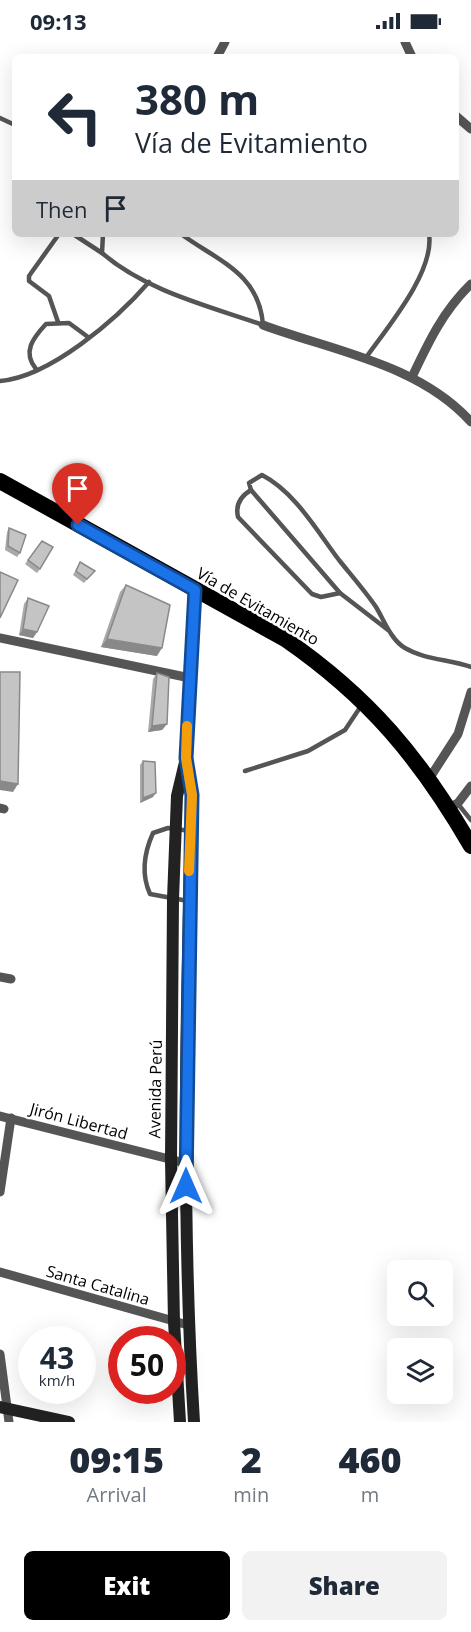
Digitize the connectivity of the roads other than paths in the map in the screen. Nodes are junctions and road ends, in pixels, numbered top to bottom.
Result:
1 (459, 119) edge
2 (471, 129) edge
3 (56, 237) edge
4 (78, 237) edge
5 (104, 237) edge
6 (185, 237) edge
7 (429, 237) edge
8 (102, 253) junction
9 (150, 282) junction
10 (471, 284) edge
11 (58, 322) junction
12 (263, 325) junction
13 (88, 337) junction
14 (365, 359) junction
15 (36, 369) junction
16 (412, 377) junction
17 (0, 381) edge
18 (471, 422) edge
19 (0, 481) edge
20 (251, 490) junction
21 (195, 590) junction
22 (340, 593) junction
23 (388, 630) junction
24 (0, 638) edge
25 (471, 667) edge
26 (190, 678) junction
27 (471, 692) edge
28 (364, 701) junction
29 (186, 758) junction
30 (245, 771) dead end
31 (429, 779) junction
32 (471, 786) edge
33 (454, 806) junction
34 (471, 820) edge
35 (176, 828) junction
36 (191, 831) junction
37 (471, 846) edge
38 (173, 899) junction
39 (188, 901) junction
40 (0, 977) edge
41 (11, 979) dead end
42 (0, 1116) edge
43 (11, 1118) junction
44 (171, 1160) junction
45 (185, 1163) junction
46 (0, 1192) edge
47 (0, 1272) edge
48 (174, 1322) junction
49 (188, 1325) junction
50 (0, 1354) edge
51 (4, 1408) edge
52 (9, 1422) edge
53 (69, 1422) edge
54 (180, 1422) edge
55 (194, 1422) edge

1 - 2 street
3 - 11 lane
4 - 8 lane
5 - 8 lane
6 - 12 lane
7 - 14 lane
8 - 9 lane
9 - 12 lane
9 - 13 lane
10 - 16 street
11 - 13 lane
11 - 15 lane
12 - 14 street
13 - 15 lane
14 - 16 street
15 - 17 lane
16 - 18 street
19 - 21 highway, Vía de Evitamiento
20 - 22 lane
20 - 22 lane
20 - 23 lane
21 - 26 main road, Avenida Perú
21 - 28 highway, Vía de Evitamiento
22 - 23 lane
23 - 25 lane
24 - 26 street
26 - 29 main road, Avenida Perú
27 - 31 street
28 - 30 lane
28 - 31 highway, Vía de Evitamiento
29 - 35 main road, Avenida Perú
29 - 36 main road, Avenida Perú
31 - 33 highway, Vía de Evitamiento
32 - 33 street
33 - 34 lane
33 - 37 highway, Vía de Evitamiento
35 - 36 lane
35 - 38 main road, Avenida Perú
35 - 38 lane
36 - 39 main road, Avenida Perú
38 - 39 lane
38 - 44 main road, Avenida Perú
39 - 45 main road, Avenida Perú
40 - 41 street
42 - 43 street, Jirón Libertad
43 - 44 street, Jirón Libertad
43 - 46 street
44 - 45 street, Jirón Libertad
44 - 48 main road, Avenida Perú
45 - 49 main road, Avenida Perú
47 - 48 street, Santa Catalina
48 - 49 street, Santa Catalina
48 - 54 main road, Avenida Perú
49 - 55 main road, Avenida Perú
50 - 51 street
51 - 52 street
51 - 53 main road

